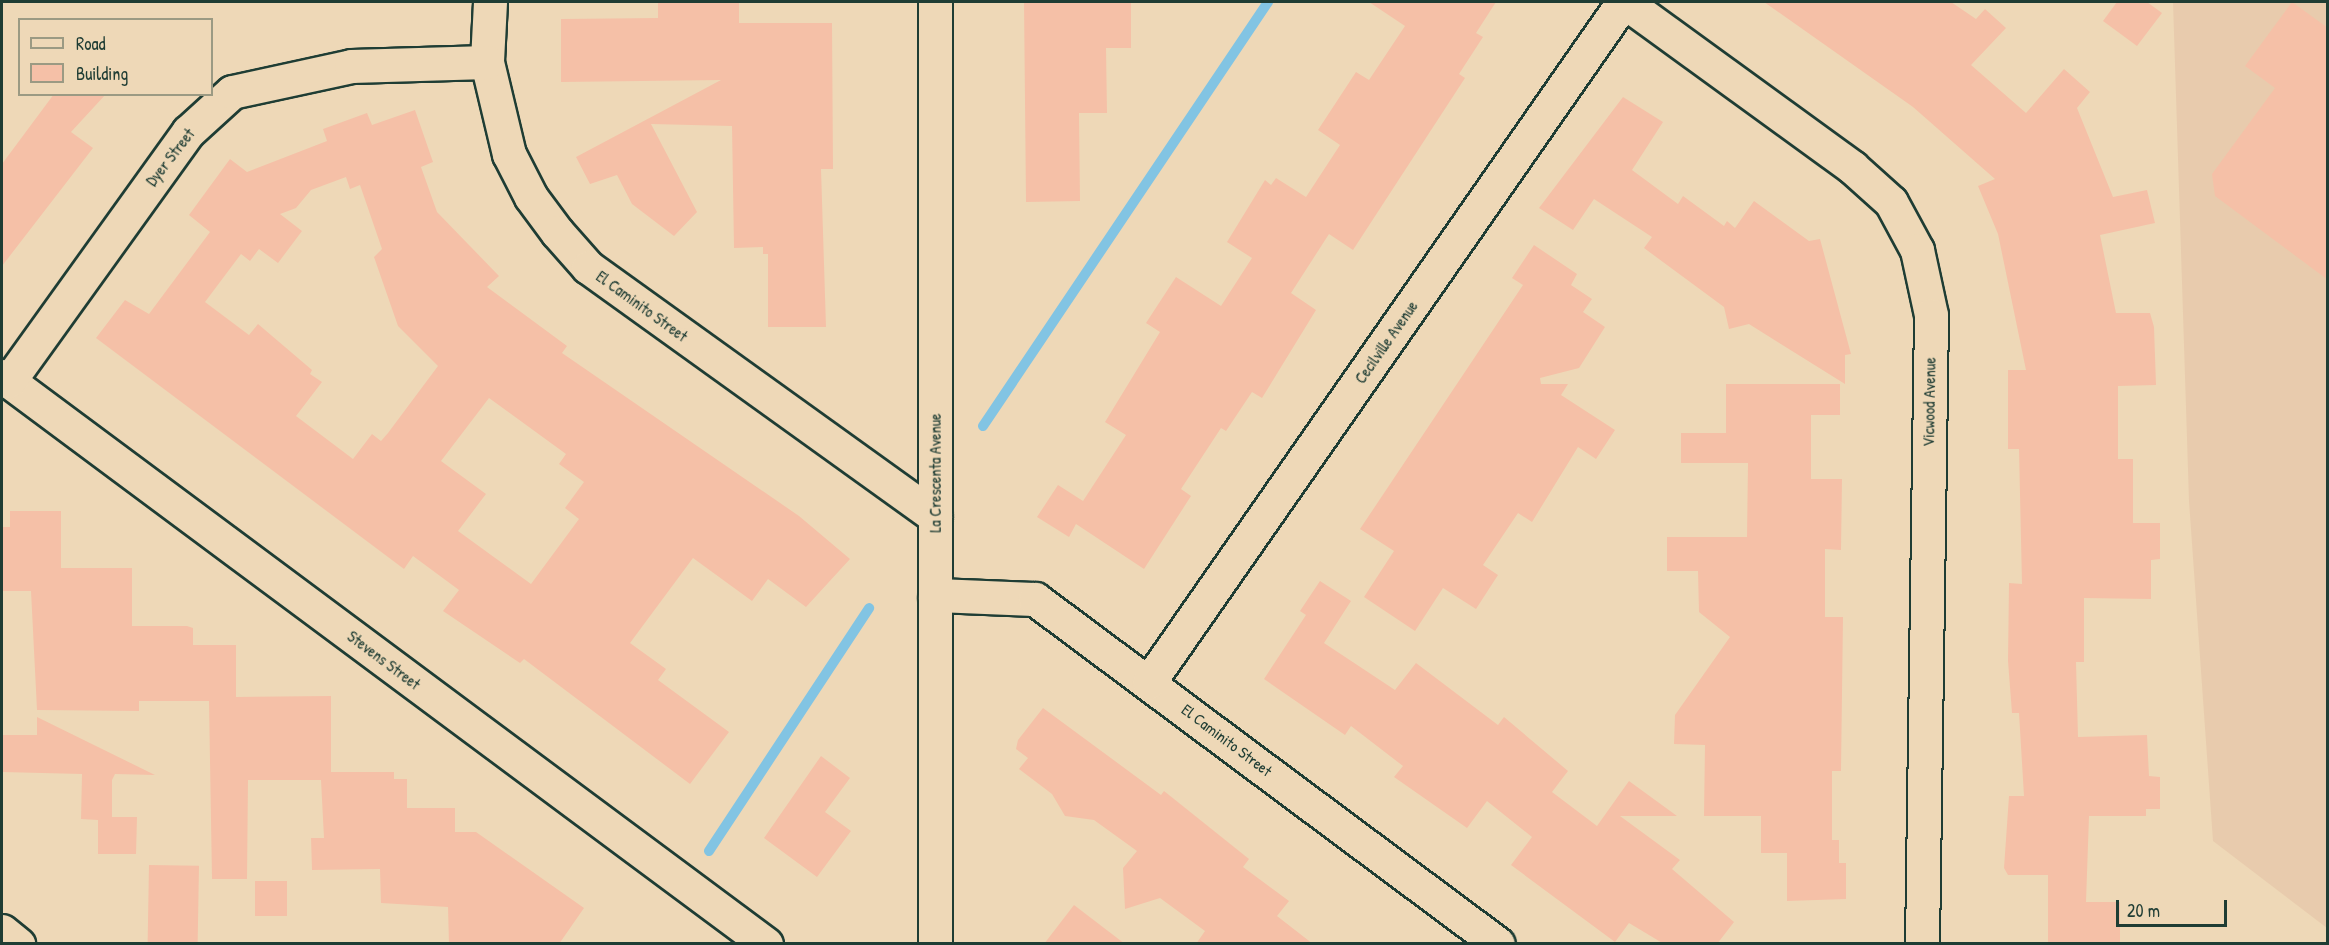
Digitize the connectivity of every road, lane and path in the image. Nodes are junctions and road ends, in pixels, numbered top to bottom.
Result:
1 (490, 2) edge
2 (935, 2) edge
3 (1624, 2) edge
4 (487, 62) junction
5 (5, 378) edge
6 (935, 516) junction
7 (935, 594) junction
8 (1149, 682) junction
9 (2, 931) edge
10 (18, 944) edge
11 (766, 944) edge
12 (935, 944) edge
13 (1498, 944) edge
14 (1922, 944) edge

1 - 4 street, El Caminito Street
2 - 6 street, La Crescenta Avenue
3 - 8 street, Cecilville Avenue
3 - 14 street, Vicwood Avenue
4 - 5 street, Dyer Street
4 - 6 street, El Caminito Street
5 - 11 street, Stevens Street
6 - 7 street, La Crescenta Avenue
7 - 8 street, El Caminito Street
7 - 12 street, La Crescenta Avenue
8 - 13 street, El Caminito Street
9 - 10 street

